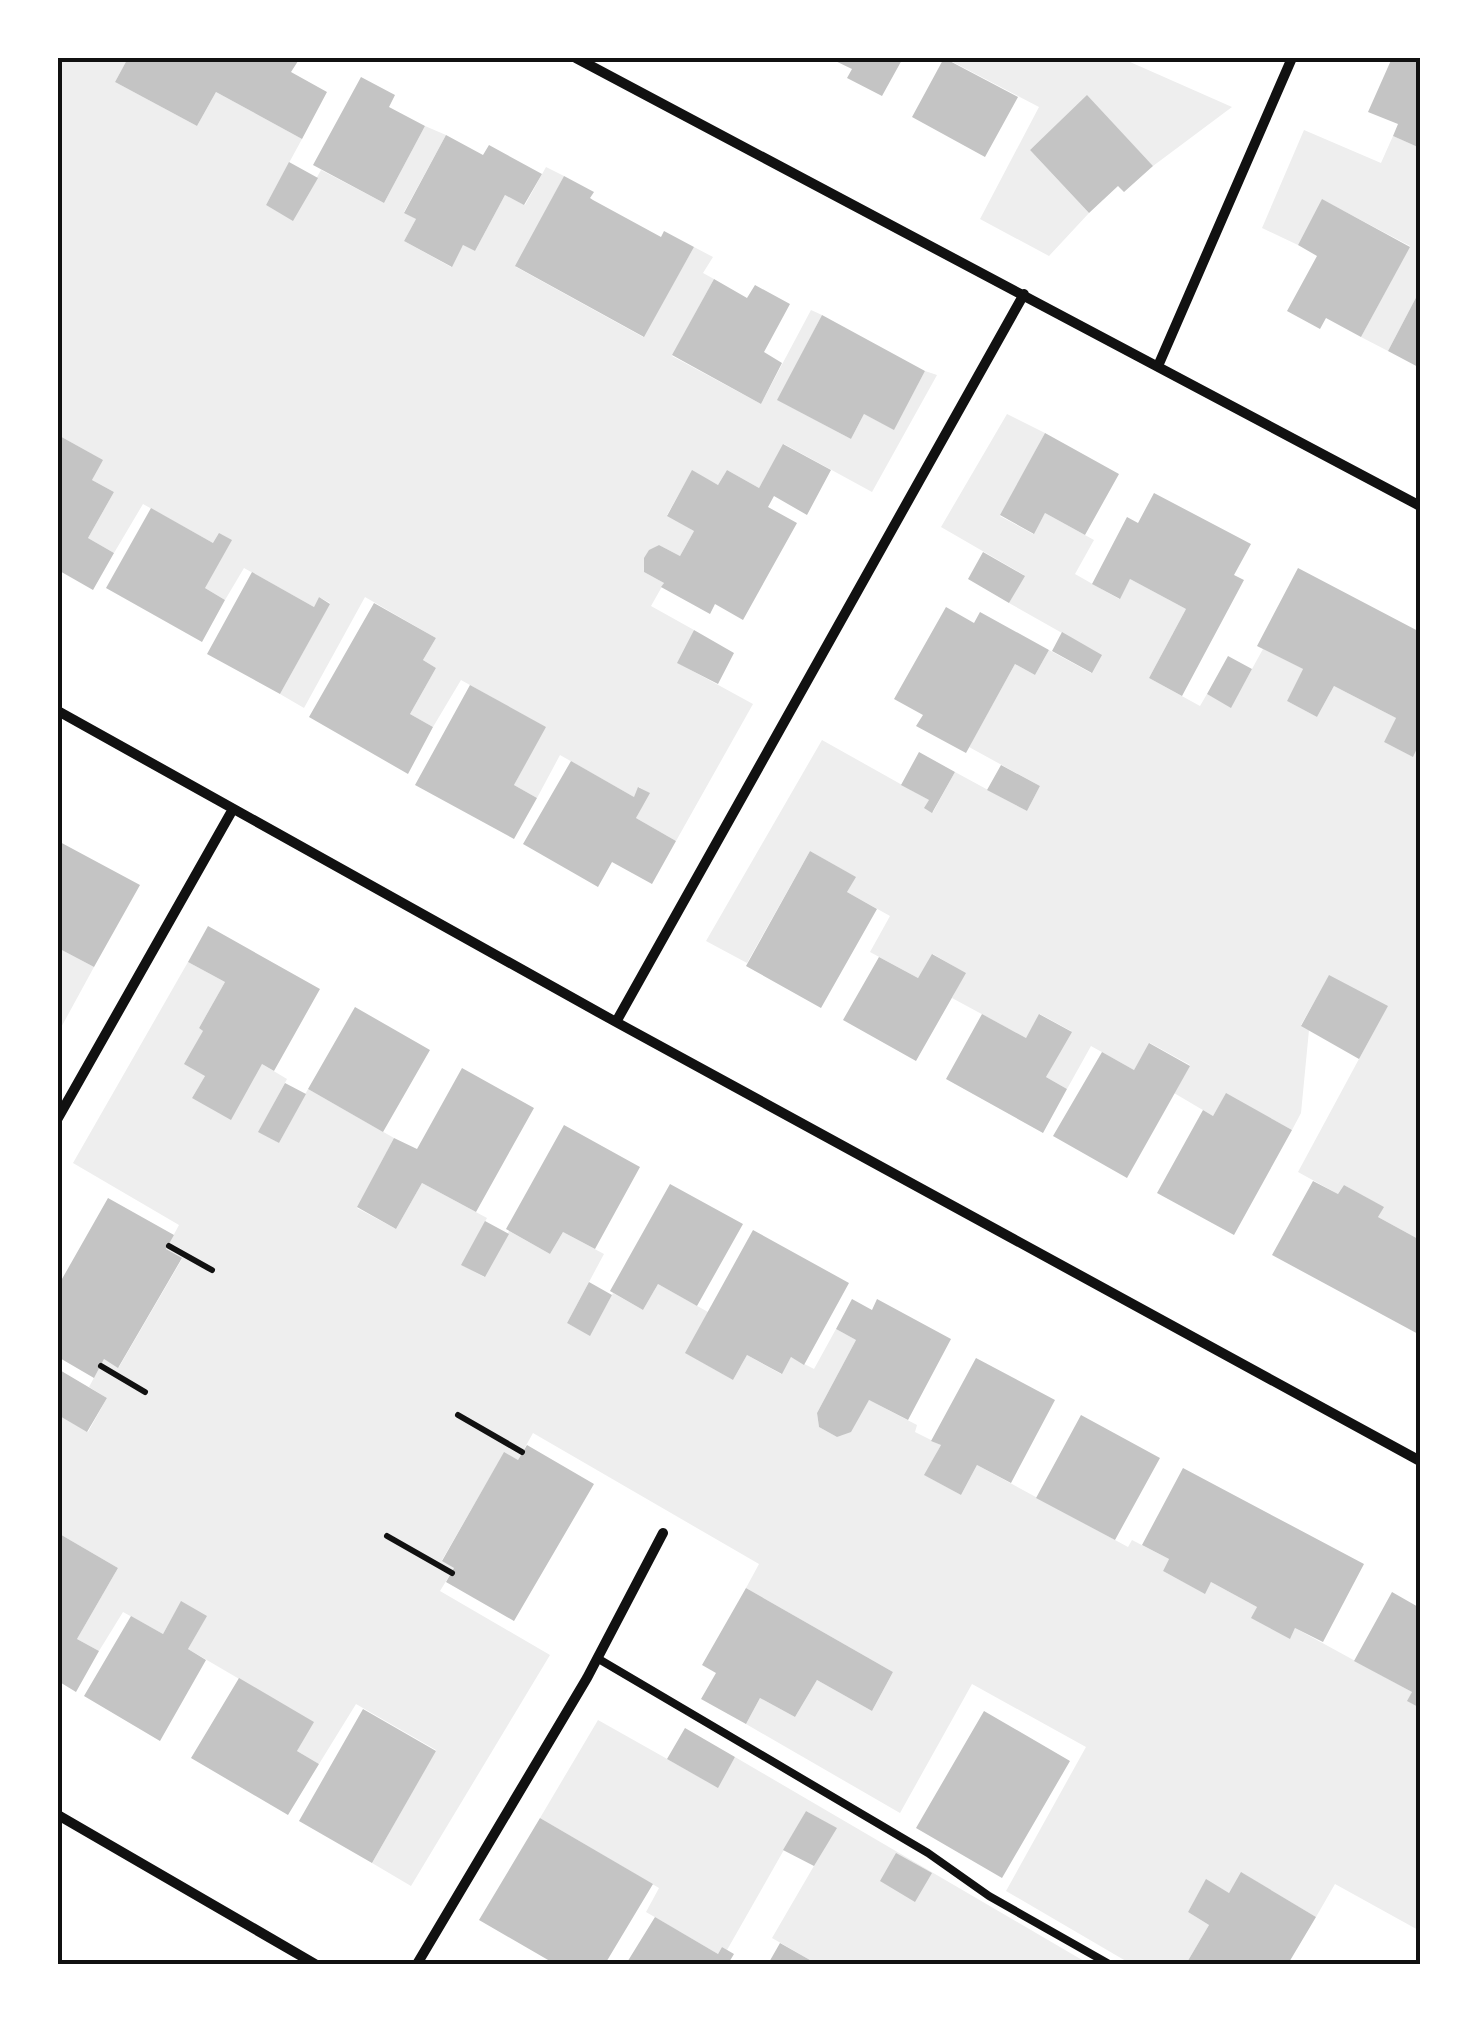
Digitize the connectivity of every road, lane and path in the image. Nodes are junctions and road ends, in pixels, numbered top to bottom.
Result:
1 (576, 58) edge
2 (1292, 58) edge
3 (1024, 294) junction
4 (1158, 366) junction
5 (1420, 506) edge
6 (58, 711) edge
7 (233, 808) junction
8 (616, 1022) junction
9 (58, 1118) edge
10 (169, 1246) dead end
11 (212, 1270) dead end
12 (100, 1366) dead end
13 (144, 1392) dead end
14 (458, 1415) dead end
15 (522, 1452) dead end
16 (1420, 1461) edge
17 (663, 1533) dead end
18 (387, 1536) dead end
19 (452, 1573) dead end
20 (597, 1658) junction
21 (58, 1815) edge
22 (315, 1964) edge
23 (417, 1964) edge
24 (1109, 1964) edge

1 - 3 street
2 - 4 street
3 - 4 street
3 - 8 street
4 - 5 street
6 - 7 street
7 - 8 street
7 - 9 street
8 - 16 street
10 - 11 path
12 - 13 path
14 - 15 path
17 - 20 street
18 - 19 path
20 - 23 street
20 - 24 lane
21 - 22 street

